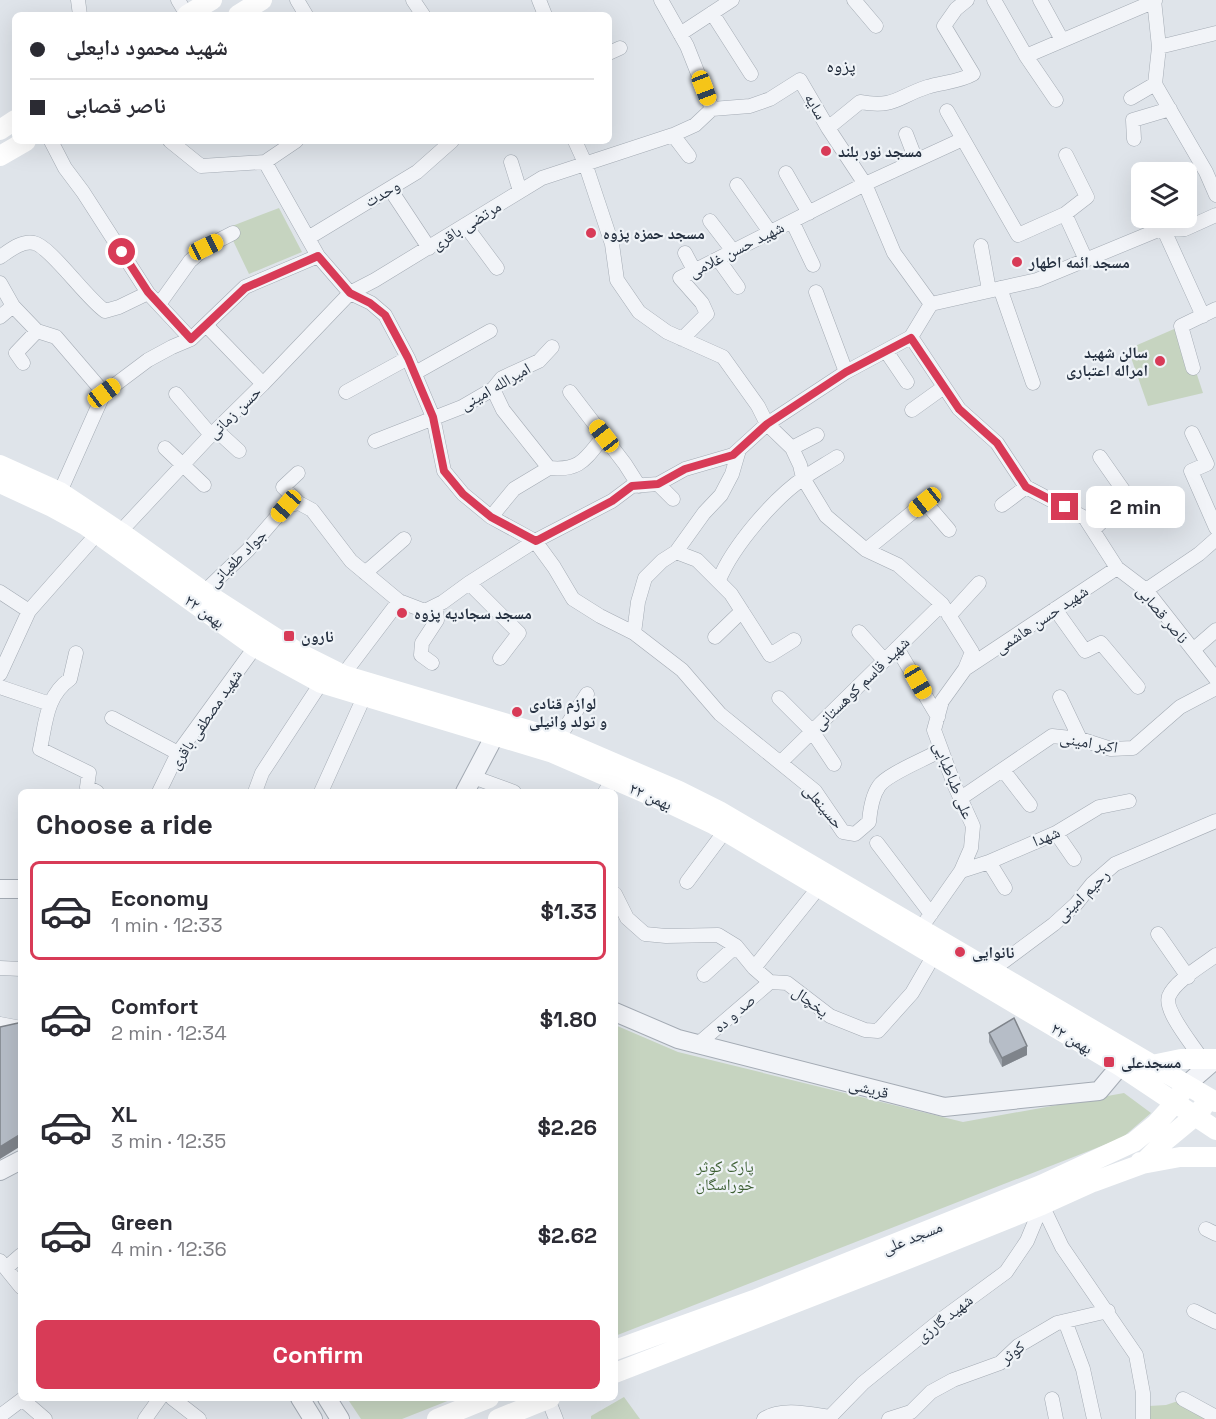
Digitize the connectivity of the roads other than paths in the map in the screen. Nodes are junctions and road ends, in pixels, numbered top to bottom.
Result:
1 (212, 0) edge
2 (661, 0) edge
3 (732, 0) edge
4 (854, 0) edge
5 (967, 0) edge
6 (994, 0) edge
7 (1040, 0) edge
8 (1154, 0) edge
9 (951, 4) edge
10 (192, 12) edge
11 (712, 13) junction
12 (876, 26) dead end
13 (1216, 33) edge
14 (680, 34) junction
15 (1062, 40) junction
16 (1159, 47) junction
17 (1026, 56) junction
18 (751, 74) dead end
19 (1155, 84) junction
20 (1131, 98) dead end
21 (1056, 100) dead end
22 (712, 109) junction
23 (1170, 109) junction
24 (947, 111) dead end
25 (828, 128) junction
26 (906, 134) dead end
27 (673, 135) junction
28 (963, 139) junction
29 (1134, 139) dead end
30 (53, 144) edge
31 (174, 144) edge
32 (292, 144) edge
33 (449, 144) edge
34 (576, 144) edge
35 (1066, 155) dead end
36 (688, 156) dead end
37 (916, 160) junction
38 (266, 162) junction
39 (511, 162) dead end
40 (585, 163) junction
41 (1211, 170) edge
42 (786, 173) dead end
43 (865, 184) junction
44 (736, 185) dead end
45 (390, 189) junction
46 (520, 191) junction
47 (1216, 195) edge
48 (809, 213) junction
49 (1065, 214) junction
50 (1216, 215) edge
51 (710, 221) dead end
52 (792, 221) junction
53 (1197, 224) edge
54 (465, 225) junction
55 (1163, 228) junction
56 (1187, 228) edge
57 (770, 232) junction
58 (233, 233) dead end
59 (308, 238) junction
60 (981, 246) dead end
61 (429, 248) junction
62 (733, 251) junction
63 (685, 253) dead end
64 (318, 256) junction
65 (0, 257) edge
66 (718, 259) junction
67 (1086, 260) junction
68 (813, 265) dead end
69 (496, 268) dead end
70 (694, 270) junction
71 (0, 284) edge
72 (738, 287) dead end
73 (995, 289) junction
74 (148, 292) junction
75 (816, 292) dead end
76 (350, 293) junction
77 (160, 303) junction
78 (931, 304) junction
79 (13, 306) junction
80 (1216, 309) edge
81 (1203, 316) junction
82 (0, 317) edge
83 (206, 325) junction
84 (37, 331) junction
85 (490, 332) dead end
86 (911, 338) junction
87 (191, 339) junction
88 (682, 339) junction
89 (552, 347) dead end
90 (886, 351) junction
91 (408, 358) junction
92 (23, 363) dead end
93 (1193, 368) dead end
94 (846, 372) junction
95 (415, 373) junction
96 (907, 382) dead end
97 (1033, 383) dead end
98 (262, 384) junction
99 (944, 387) junction
100 (493, 389) junction
101 (346, 392) dead end
102 (570, 392) dead end
103 (104, 393) junction
104 (176, 394) dead end
105 (912, 410) dead end
106 (433, 417) junction
107 (767, 424) junction
108 (213, 432) junction
109 (1192, 433) dead end
110 (817, 435) dead end
111 (604, 436) junction
112 (375, 441) dead end
113 (165, 448) dead end
114 (792, 448) junction
115 (739, 450) junction
116 (238, 451) dead end
117 (837, 457) dead end
118 (1100, 457) dead end
119 (0, 465) edge
120 (183, 465) junction
121 (549, 468) junction
122 (298, 472) dead end
123 (803, 478) junction
124 (0, 483) edge
125 (658, 484) junction
126 (204, 485) dead end
127 (639, 486) junction
128 (1026, 487) junction
129 (60, 492) junction
130 (673, 500) dead end
131 (298, 503) junction
132 (1002, 505) dead end
133 (491, 517) junction
134 (1216, 528) edge
135 (949, 530) dead end
136 (1093, 530) junction
137 (120, 532) junction
138 (97, 534) junction
139 (404, 539) dead end
140 (536, 541) junction
141 (1213, 548) edge
142 (866, 550) junction
143 (676, 552) junction
144 (1117, 568) junction
145 (365, 573) junction
146 (719, 580) junction
147 (469, 583) junction
148 (979, 584) dead end
149 (1146, 590) junction
150 (0, 592) edge
151 (204, 592) junction
152 (399, 601) junction
153 (436, 606) junction
154 (1055, 609) junction
155 (946, 610) junction
156 (28, 611) junction
157 (742, 611) junction
158 (1216, 630) edge
159 (860, 632) dead end
160 (634, 633) junction
161 (715, 637) dead end
162 (794, 640) dead end
163 (255, 647) junction
164 (897, 648) junction
165 (1193, 650) junction
166 (76, 653) dead end
167 (500, 658) dead end
168 (884, 660) junction
169 (432, 663) dead end
170 (965, 669) junction
171 (0, 674) edge
172 (343, 675) junction
173 (1216, 679) edge
174 (321, 683) junction
175 (0, 687) edge
176 (1138, 687) dead end
177 (1216, 688) edge
178 (587, 694) dead end
179 (364, 697) junction
180 (1060, 697) dead end
181 (779, 698) dead end
182 (50, 704) junction
183 (938, 717) junction
184 (112, 718) dead end
185 (812, 731) junction
186 (495, 735) junction
187 (558, 739) junction
188 (1080, 739) junction
189 (941, 750) junction
190 (178, 753) junction
191 (781, 762) junction
192 (834, 764) dead end
193 (1003, 770) junction
194 (639, 782) junction
195 (469, 785) edge
196 (609, 785) edge
197 (91, 789) edge
198 (160, 789) edge
199 (256, 789) edge
200 (322, 789) edge
201 (495, 789) edge
202 (961, 798) junction
203 (1129, 801) dead end
204 (1030, 805) dead end
205 (1216, 821) edge
206 (725, 831) junction
207 (1056, 833) junction
208 (877, 843) dead end
209 (1074, 859) dead end
210 (989, 862) junction
211 (961, 871) junction
212 (687, 882) dead end
213 (819, 887) junction
214 (1005, 888) dead end
215 (0, 889) edge
216 (18, 889) edge
217 (618, 900) edge
218 (926, 921) junction
219 (1158, 934) dead end
220 (736, 946) junction
221 (1216, 955) edge
222 (934, 956) junction
223 (0, 968) edge
224 (754, 968) junction
225 (18, 969) edge
226 (991, 971) junction
227 (704, 975) dead end
228 (1188, 977) junction
229 (770, 982) junction
230 (618, 1013) edge
231 (0, 1024) edge
232 (18, 1027) edge
233 (698, 1044) junction
234 (1211, 1059) edge
235 (1152, 1065) junction
236 (1126, 1070) junction
237 (1185, 1086) junction
238 (1214, 1097) edge
239 (1175, 1103) junction
240 (1195, 1116) junction
241 (1156, 1124) junction
242 (1216, 1130) edge
243 (1127, 1145) junction
244 (1216, 1157) edge
245 (18, 1162) edge
246 (1142, 1164) junction
247 (0, 1171) edge
248 (1042, 1205) junction
249 (18, 1256) edge
250 (3, 1264) edge
251 (18, 1283) edge
252 (758, 1308) junction
253 (1108, 1311) junction
254 (1194, 1311) dead end
255 (1065, 1321) junction
256 (1216, 1322) edge
257 (618, 1349) edge
258 (618, 1372) edge
259 (1052, 1399) dead end
260 (1183, 1400) dead end
261 (21, 1401) edge
262 (26, 1401) edge
263 (158, 1401) edge
264 (176, 1401) edge
265 (302, 1401) edge
266 (329, 1401) edge
267 (482, 1401) edge
268 (542, 1401) edge
269 (550, 1401) edge
270 (0, 1416) edge
271 (1216, 1417) edge
272 (829, 1418) edge
273 (45, 1419) edge
274 (145, 1419) edge
275 (199, 1419) edge
276 (313, 1419) edge
277 (340, 1419) edge
278 (437, 1419) edge
279 (498, 1419) edge
280 (556, 1419) edge
281 (764, 1419) edge
282 (890, 1419) edge
283 (1056, 1419) edge
284 (1094, 1419) edge
285 (1143, 1419) edge

1 - 10 main road
2 - 14 street
3 - 11 street
4 - 12 street
5 - 9 street
6 - 17 street
7 - 15 street
8 - 15 street
8 - 16 street
9 - 25 street
11 - 14 street
11 - 18 street
13 - 16 street
14 - 22 street
15 - 17 street
16 - 19 street
17 - 21 street
19 - 20 street
19 - 23 street
22 - 25 street, سایه
22 - 27 street
23 - 29 street
23 - 41 street
24 - 28 street
25 - 43 street, سایه
26 - 37 street
27 - 36 street
27 - 40 street
28 - 37 street, شهید حسن غلامی
28 - 49 street
30 - 74 street
31 - 38 street
32 - 38 street
33 - 45 street, وحدت
34 - 40 street
35 - 49 street
37 - 43 street, شهید حسن غلامی
38 - 59 street
39 - 46 street
40 - 46 street, مرتضی باقری
40 - 88 street
41 - 47 street
42 - 48 street
43 - 48 street, شهید حسن غلامی
43 - 78 street, سایه
44 - 57 street
45 - 59 street, وحدت
45 - 61 street
46 - 54 street, مرتضی باقری
48 - 52 street, شهید حسن غلامی
49 - 67 street
50 - 53 street
51 - 62 street
52 - 57 street, شهید حسن غلامی
52 - 68 street
54 - 61 street, مرتضی باقری
54 - 69 street
55 - 56 street
55 - 67 street
55 - 81 street
57 - 62 street, شهید حسن غلامی
58 - 77 street
59 - 64 street
60 - 73 street
61 - 76 street, مرتضی باقری
62 - 66 street, شهید حسن غلامی
63 - 70 street
64 - 76 street
64 - 83 street
65 - 74 street
66 - 70 street, شهید حسن غلامی
66 - 72 street
67 - 73 street
70 - 88 street, شهید حسن غلامی
71 - 79 street
73 - 78 street
73 - 97 street
74 - 77 street
75 - 94 street
76 - 91 street
76 - 98 street, حسن زمانی
77 - 87 street
78 - 86 street
79 - 82 street
79 - 84 street
80 - 81 street
81 - 93 street
83 - 87 street
83 - 98 street
84 - 92 street
84 - 103 street
85 - 95 street
86 - 90 street
86 - 99 street
87 - 103 street
88 - 107 street
89 - 100 street, امیرالله امینی
90 - 94 street
90 - 96 street
91 - 95 street
91 - 101 street
94 - 107 street
95 - 106 street
98 - 108 street, حسن زمانی
99 - 105 street
99 - 128 street
100 - 106 street, امیرالله امینی
100 - 121 street
102 - 111 street
103 - 129 street
104 - 108 street
106 - 112 street, امیرالله امینی
106 - 133 street
107 - 114 street
107 - 115 street
108 - 116 street
108 - 120 street, حسن زمانی
109 - 134 street
110 - 114 street
111 - 121 street
111 - 127 street
113 - 120 street
114 - 123 street
115 - 125 street
115 - 143 street
117 - 123 street
118 - 136 street
119 - 129 main road, ۲۲ بهمن
120 - 126 street
120 - 137 street, حسن زمانی
121 - 133 street
122 - 131 street
123 - 142 street
123 - 146 street
124 - 138 main road, ۲۲ بهمن
125 - 127 street
125 - 130 street
127 - 140 street
128 - 132 street
128 - 136 street, ناصر قصابی
129 - 137 main road, ۲۲ بهمن
131 - 145 street
131 - 151 street, جواد طغیانی
133 - 140 street
135 - 142 street
136 - 144 street, ناصر قصابی
137 - 151 main road, ۲۲ بهمن
138 - 156 street
138 - 163 main road, ۲۲ بهمن
139 - 145 street
140 - 147 street
140 - 160 street
141 - 149 street
142 - 155 street
143 - 146 street
143 - 160 street
144 - 149 street, ناصر قصابی
144 - 154 street, شهید حسن هاشمی
145 - 152 street
146 - 157 street
147 - 153 street
147 - 167 street
148 - 155 street, شهید قاسم کوهستانی
149 - 165 street, ناصر قصابی
150 - 156 street
151 - 172 main road, ۲۲ بهمن
152 - 153 street
152 - 172 street
153 - 169 street
154 - 170 street, شهید حسن هاشمی
154 - 176 street
155 - 164 street, شهید قاسم کوهستانی
155 - 170 street
156 - 171 street
157 - 161 street
157 - 162 street
158 - 165 street
159 - 168 street
160 - 191 street
163 - 174 main road, ۲۲ بهمن
163 - 190 street, شهید مصطفی باقری
164 - 168 street, شهید قاسم کوهستانی
164 - 183 street
165 - 173 street, ناصر قصابی
166 - 182 street
168 - 185 street, شهید قاسم کوهستانی
170 - 183 street, علی طباطبایی
172 - 187 main road, ۲۲ بهمن
174 - 179 main road, ۲۲ بهمن
174 - 199 street
175 - 182 street
177 - 188 street, اکبر امینی
178 - 187 street
179 - 186 main road, ۲۲ بهمن
179 - 200 street
180 - 188 street
181 - 185 street
182 - 197 street
183 - 189 street, علی طباطبایی
184 - 190 street
185 - 191 street, شهید قاسم کوهستانی
185 - 192 street
186 - 195 street
186 - 196 main road, ۲۲ بهمن
187 - 194 main road, ۲۲ بهمن
188 - 193 street, اکبر امینی
189 - 191 street, حسینعلی
189 - 202 street, علی طباطبایی
190 - 198 street, شهید مصطفی باقری
193 - 202 street, اکبر امینی
193 - 204 street
194 - 196 main road, ۲۲ بهمن
194 - 206 main road, ۲۲ بهمن
194 - 218 main road, ۲۲ بهمن
195 - 201 street
202 - 211 street, علی طباطبایی
203 - 207 street, شهدا
205 - 226 street, رحیم امینی
206 - 212 street
206 - 213 main road, ۲۲ بهمن
207 - 209 street
207 - 210 street, شهدا
208 - 218 street
210 - 211 street, شهدا
210 - 214 street
211 - 218 street, علی طباطبایی
213 - 222 main road, ۲۲ بهمن
213 - 224 street
215 - 216 street
217 - 220 street, یخچال
218 - 226 main road, ۲۲ بهمن
219 - 228 street
220 - 224 street, یخچال
220 - 227 street
221 - 228 street
222 - 229 street, یخچال
222 - 236 main road, ۲۲ بهمن
223 - 225 street
224 - 229 street, یخچال
226 - 235 main road, ۲۲ بهمن
228 - 234 street
229 - 233 street, صد و ده
230 - 233 street, قریشی
231 - 232 street
233 - 236 street, قریشی
234 - 235 main road
234 - 237 street
235 - 237 main road, ۲۲ بهمن
236 - 239 main road, ۲۲ بهمن
236 - 241 main road
237 - 238 main road, ۲۲ بهمن
237 - 239 main road, مسجد علی
238 - 240 main road
239 - 240 main road, ۲۲ بهمن
239 - 241 main road, مسجد علی
240 - 242 main road, ۲۲ بهمن
240 - 246 main road
241 - 243 main road, مسجد علی
243 - 246 main road
243 - 252 main road, مسجد علی
244 - 246 main road, مسجد علی
245 - 247 street
246 - 248 main road, مسجد علی
248 - 252 main road, مسجد علی
248 - 253 street
248 - 272 street, شهید گارزی
249 - 250 street
250 - 251 street
252 - 257 main road, مسجد علی
252 - 258 main road, مسجد علی
253 - 255 street, کوثر
253 - 285 street
254 - 256 street
255 - 282 street, کوثر
255 - 284 street
259 - 283 street
260 - 271 street
261 - 270 street
262 - 273 street
263 - 274 street
264 - 275 street
265 - 276 street
266 - 277 street
267 - 278 main road
268 - 279 main road
269 - 280 street
272 - 281 street

